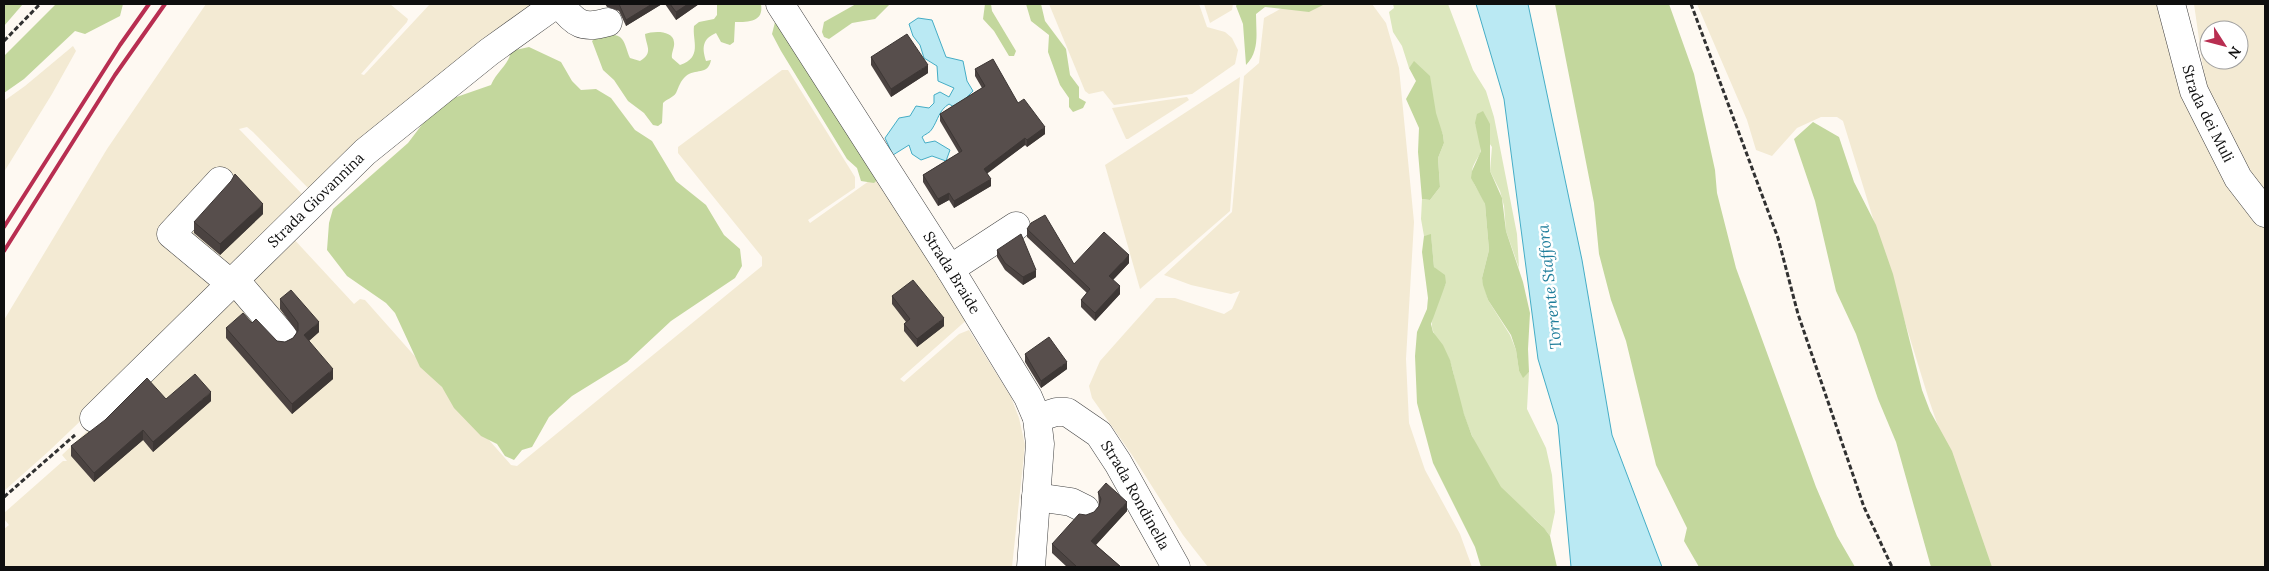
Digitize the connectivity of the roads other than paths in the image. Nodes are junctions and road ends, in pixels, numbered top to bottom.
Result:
1 (557, 4) edge
2 (780, 4) edge
3 (2171, 4) edge
4 (608, 22) dead end
5 (220, 181) dead end
6 (2265, 213) edge
7 (1016, 226) dead end
8 (950, 269) junction
9 (233, 282) junction
10 (283, 336) dead end
11 (94, 418) road end
12 (1037, 418) junction
13 (1036, 498) junction
14 (1085, 509) dead end
15 (1031, 567) edge
16 (1176, 567) edge

1 - 4 street
1 - 9 street, Strada Giovannina
2 - 8 street, Strada Braide
3 - 6 street, Strada dei Muli
5 - 9 street
7 - 8 street
8 - 12 street, Strada Braide
9 - 10 street
9 - 11 street, Strada Giovannina
12 - 13 street, Strada Braide
12 - 16 street, Strada Rondinella
13 - 14 street
13 - 15 street, Strada Braide

